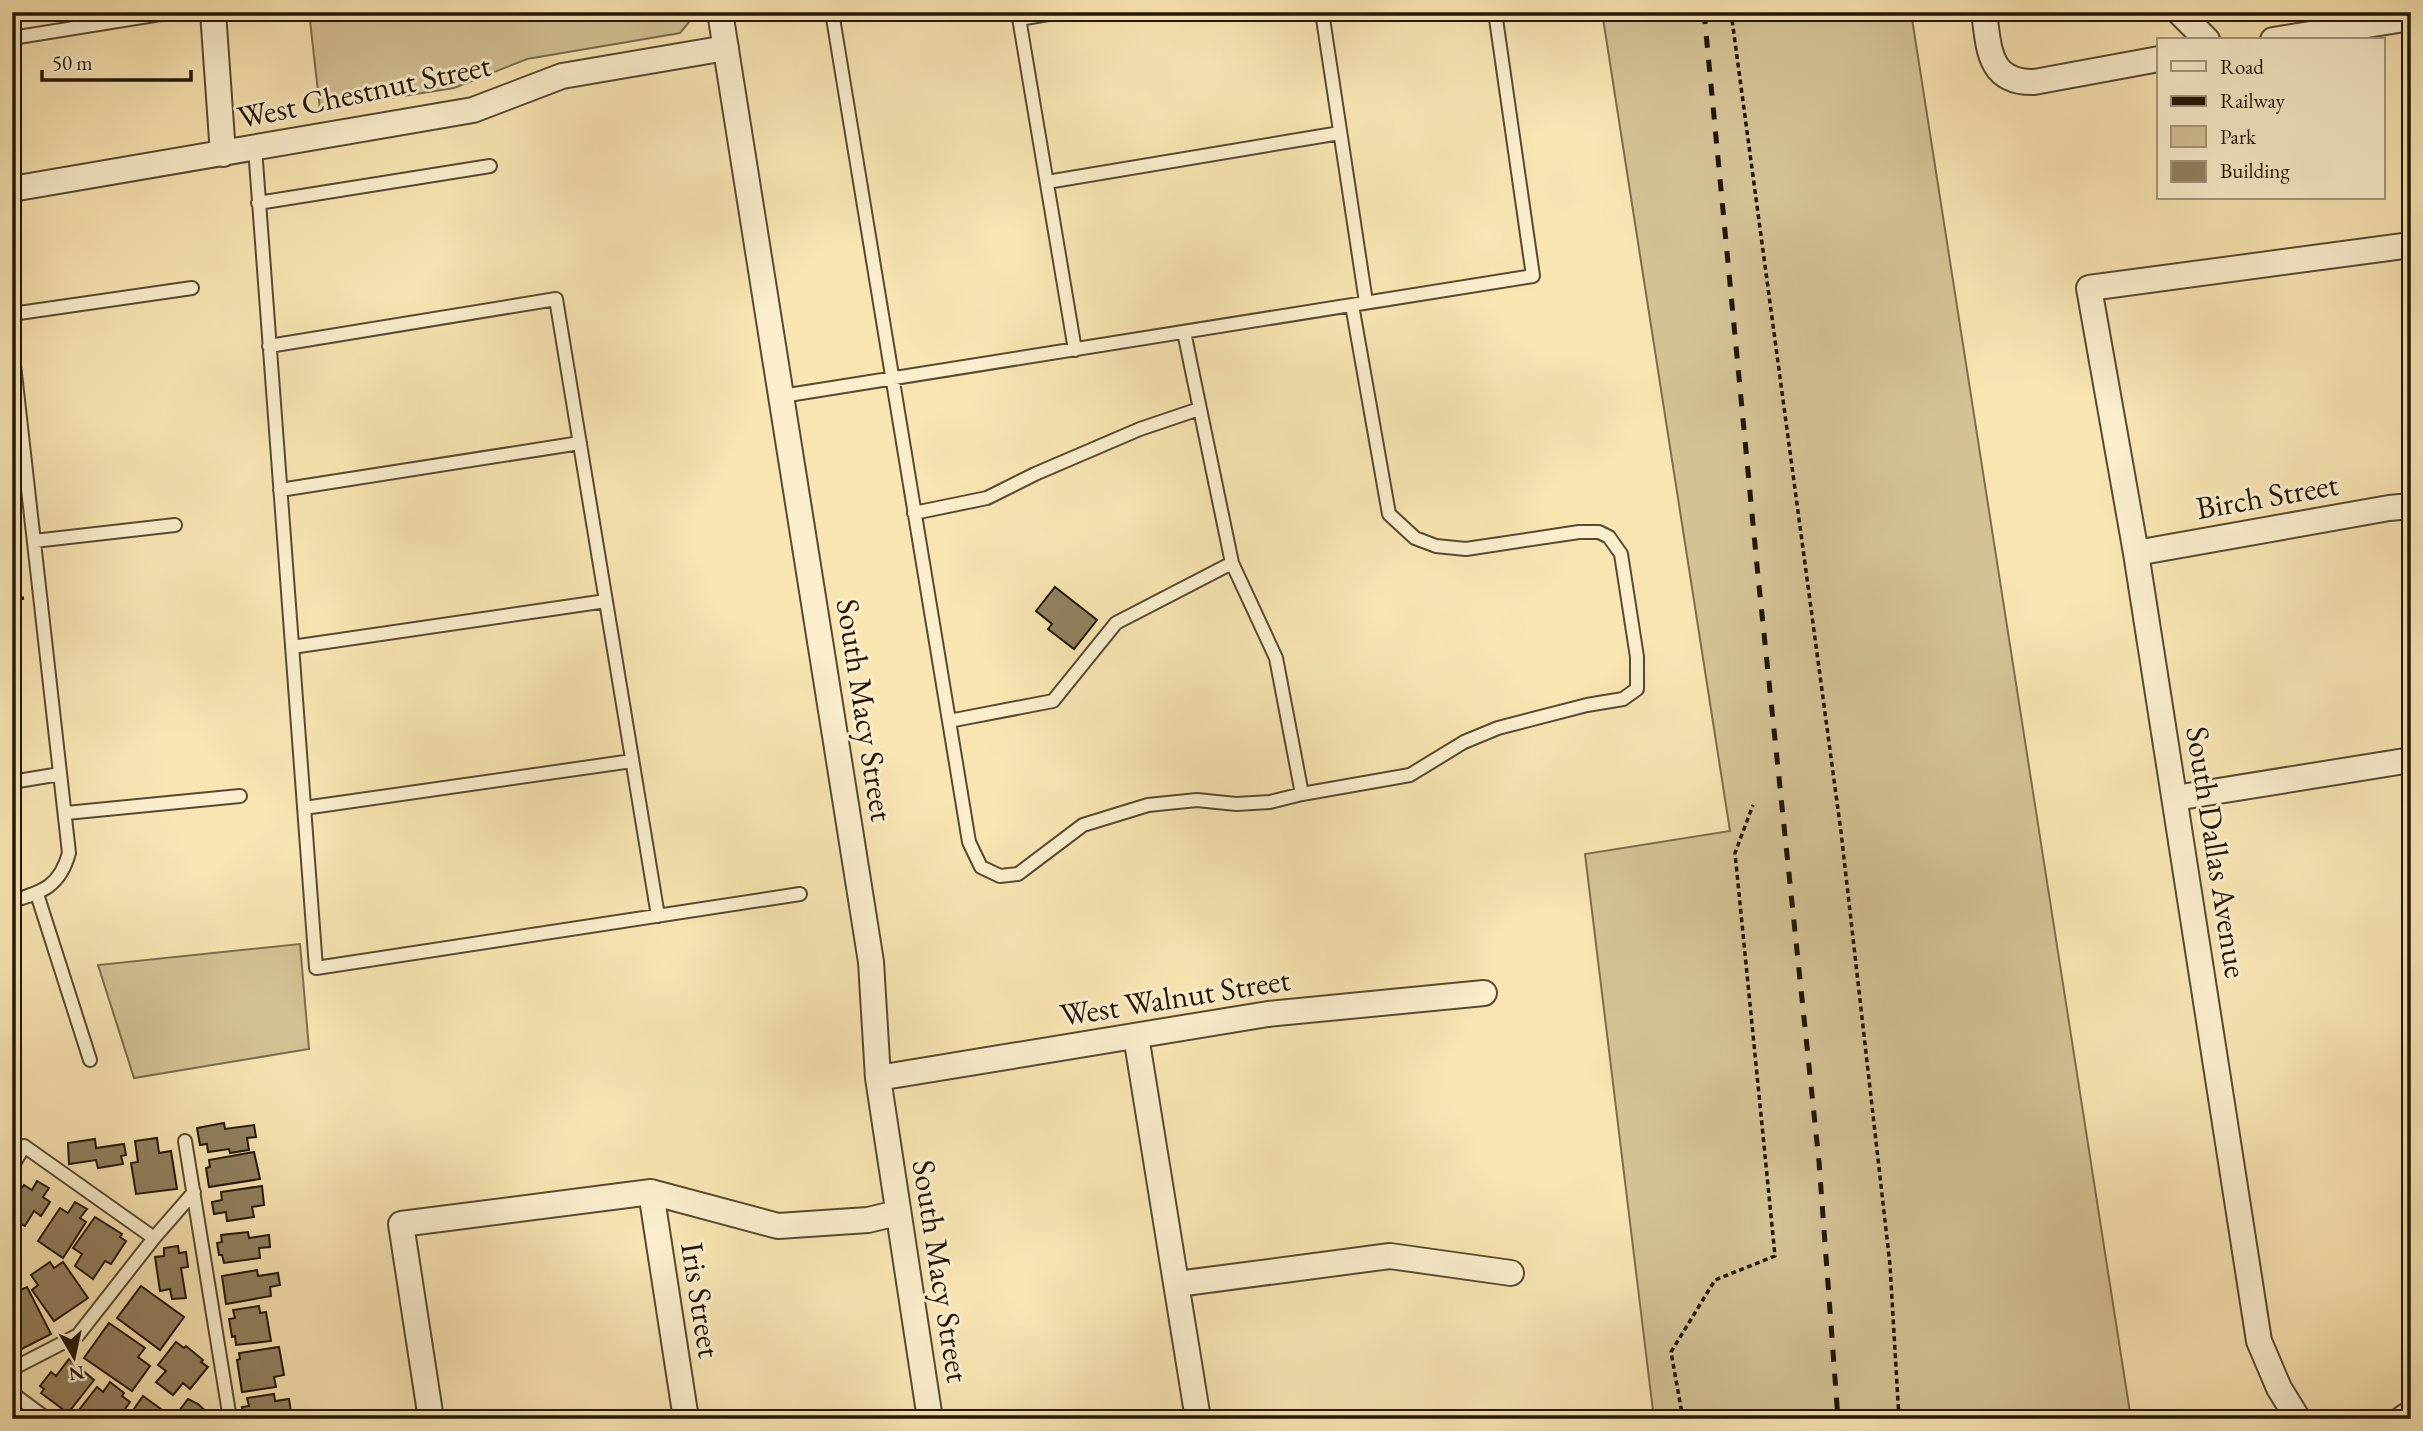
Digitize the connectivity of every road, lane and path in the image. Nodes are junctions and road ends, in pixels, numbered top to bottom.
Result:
1 (173, 12) edge
2 (213, 12) edge
3 (720, 12) edge
4 (832, 12) edge
5 (1060, 12) edge
6 (1322, 12) edge
7 (1495, 12) edge
8 (1731, 12) edge
9 (1984, 12) edge
10 (2179, 12) edge
11 (2351, 12) edge
12 (1019, 16) edge
13 (2411, 18) edge
14 (2328, 32) junction
15 (12, 38) edge
16 (2205, 38) edge
17 (2287, 38) edge
18 (726, 48) junction
19 (2157, 60) edge
20 (1340, 133) junction
21 (254, 148) junction
22 (223, 154) junction
23 (490, 166) dead end
24 (1047, 182) junction
25 (12, 189) edge
26 (258, 203) junction
27 (2411, 245) edge
28 (192, 288) dead end
29 (1366, 302) junction
30 (1352, 305) junction
31 (12, 314) edge
32 (1184, 332) junction
33 (269, 346) junction
34 (12, 347) edge
35 (1075, 350) junction
36 (891, 379) junction
37 (782, 396) junction
38 (1199, 409) junction
39 (580, 443) junction
40 (280, 490) junction
41 (2411, 506) edge
42 (914, 513) junction
43 (175, 526) dead end
44 (34, 541) junction
45 (2136, 553) junction
46 (1232, 563) junction
47 (606, 601) junction
48 (292, 647) junction
49 (948, 721) junction
50 (632, 761) junction
51 (2410, 762) edge
52 (61, 774) junction
53 (12, 782) edge
54 (1302, 794) junction
55 (240, 796) dead end
56 (2175, 797) junction
57 (1753, 805) dead end
58 (304, 808) junction
59 (66, 813) junction
60 (37, 894) junction
61 (800, 894) dead end
62 (12, 901) edge
63 (658, 916) junction
64 (1484, 993) dead end
65 (1136, 1036) junction
66 (90, 1060) dead end
67 (878, 1078) junction
68 (185, 1140) dead end
69 (12, 1167) edge
70 (194, 1192) junction
71 (651, 1192) junction
72 (897, 1213) junction
73 (154, 1238) junction
74 (1511, 1273) dead end
75 (1177, 1284) junction
76 (12, 1369) edge
77 (12, 1393) edge
78 (2411, 1413) edge
79 (47, 1419) edge
80 (230, 1419) edge
81 (431, 1419) edge
82 (686, 1419) edge
83 (930, 1419) edge
84 (1198, 1419) edge
85 (1683, 1419) edge
86 (1899, 1419) edge
87 (2298, 1419) edge
88 (2402, 1419) edge

1 - 15 lane
2 - 22 street
3 - 18 street, South Macy Street
4 - 36 lane
5 - 12 lane
6 - 20 lane
7 - 29 lane
8 - 86 path
9 - 19 street
10 - 16 street
11 - 14 street
12 - 24 lane
13 - 14 street
14 - 17 street
18 - 21 street, West Chestnut Street
18 - 37 street, South Macy Street
20 - 24 lane
20 - 29 lane
21 - 22 street, West Chestnut Street
21 - 26 lane
22 - 25 street, West Chestnut Street
23 - 26 lane
24 - 35 lane
26 - 33 lane
27 - 45 street, South Dallas Avenue
28 - 31 lane
29 - 30 lane
30 - 32 lane
30 - 54 lane
32 - 35 lane
32 - 38 lane
33 - 39 lane
33 - 40 lane
34 - 44 lane
35 - 36 lane
36 - 37 lane
36 - 42 lane
37 - 67 street, South Macy Street
38 - 42 lane
38 - 46 lane
39 - 40 lane
39 - 47 lane
40 - 48 lane
41 - 45 street, Birch Street
42 - 49 lane
43 - 44 lane
44 - 52 lane
45 - 56 street, South Dallas Avenue
46 - 49 lane
46 - 54 lane
47 - 48 lane
47 - 50 lane
48 - 58 lane
49 - 54 lane
50 - 58 lane
50 - 63 lane
51 - 56 street
52 - 53 lane
52 - 59 lane
55 - 59 lane
56 - 87 street, South Dallas Avenue
57 - 85 path
58 - 63 lane
59 - 60 lane
60 - 62 lane
60 - 66 lane
61 - 63 lane
64 - 65 street, West Walnut Street
65 - 67 street, West Walnut Street
65 - 75 street
67 - 72 street, South Macy Street
68 - 70 lane
69 - 73 lane
70 - 73 lane
70 - 80 lane
71 - 72 street
71 - 81 street
71 - 82 street, Iris Street
72 - 83 street, South Macy Street
73 - 76 lane
74 - 75 street
75 - 84 street
77 - 79 lane
78 - 88 street

